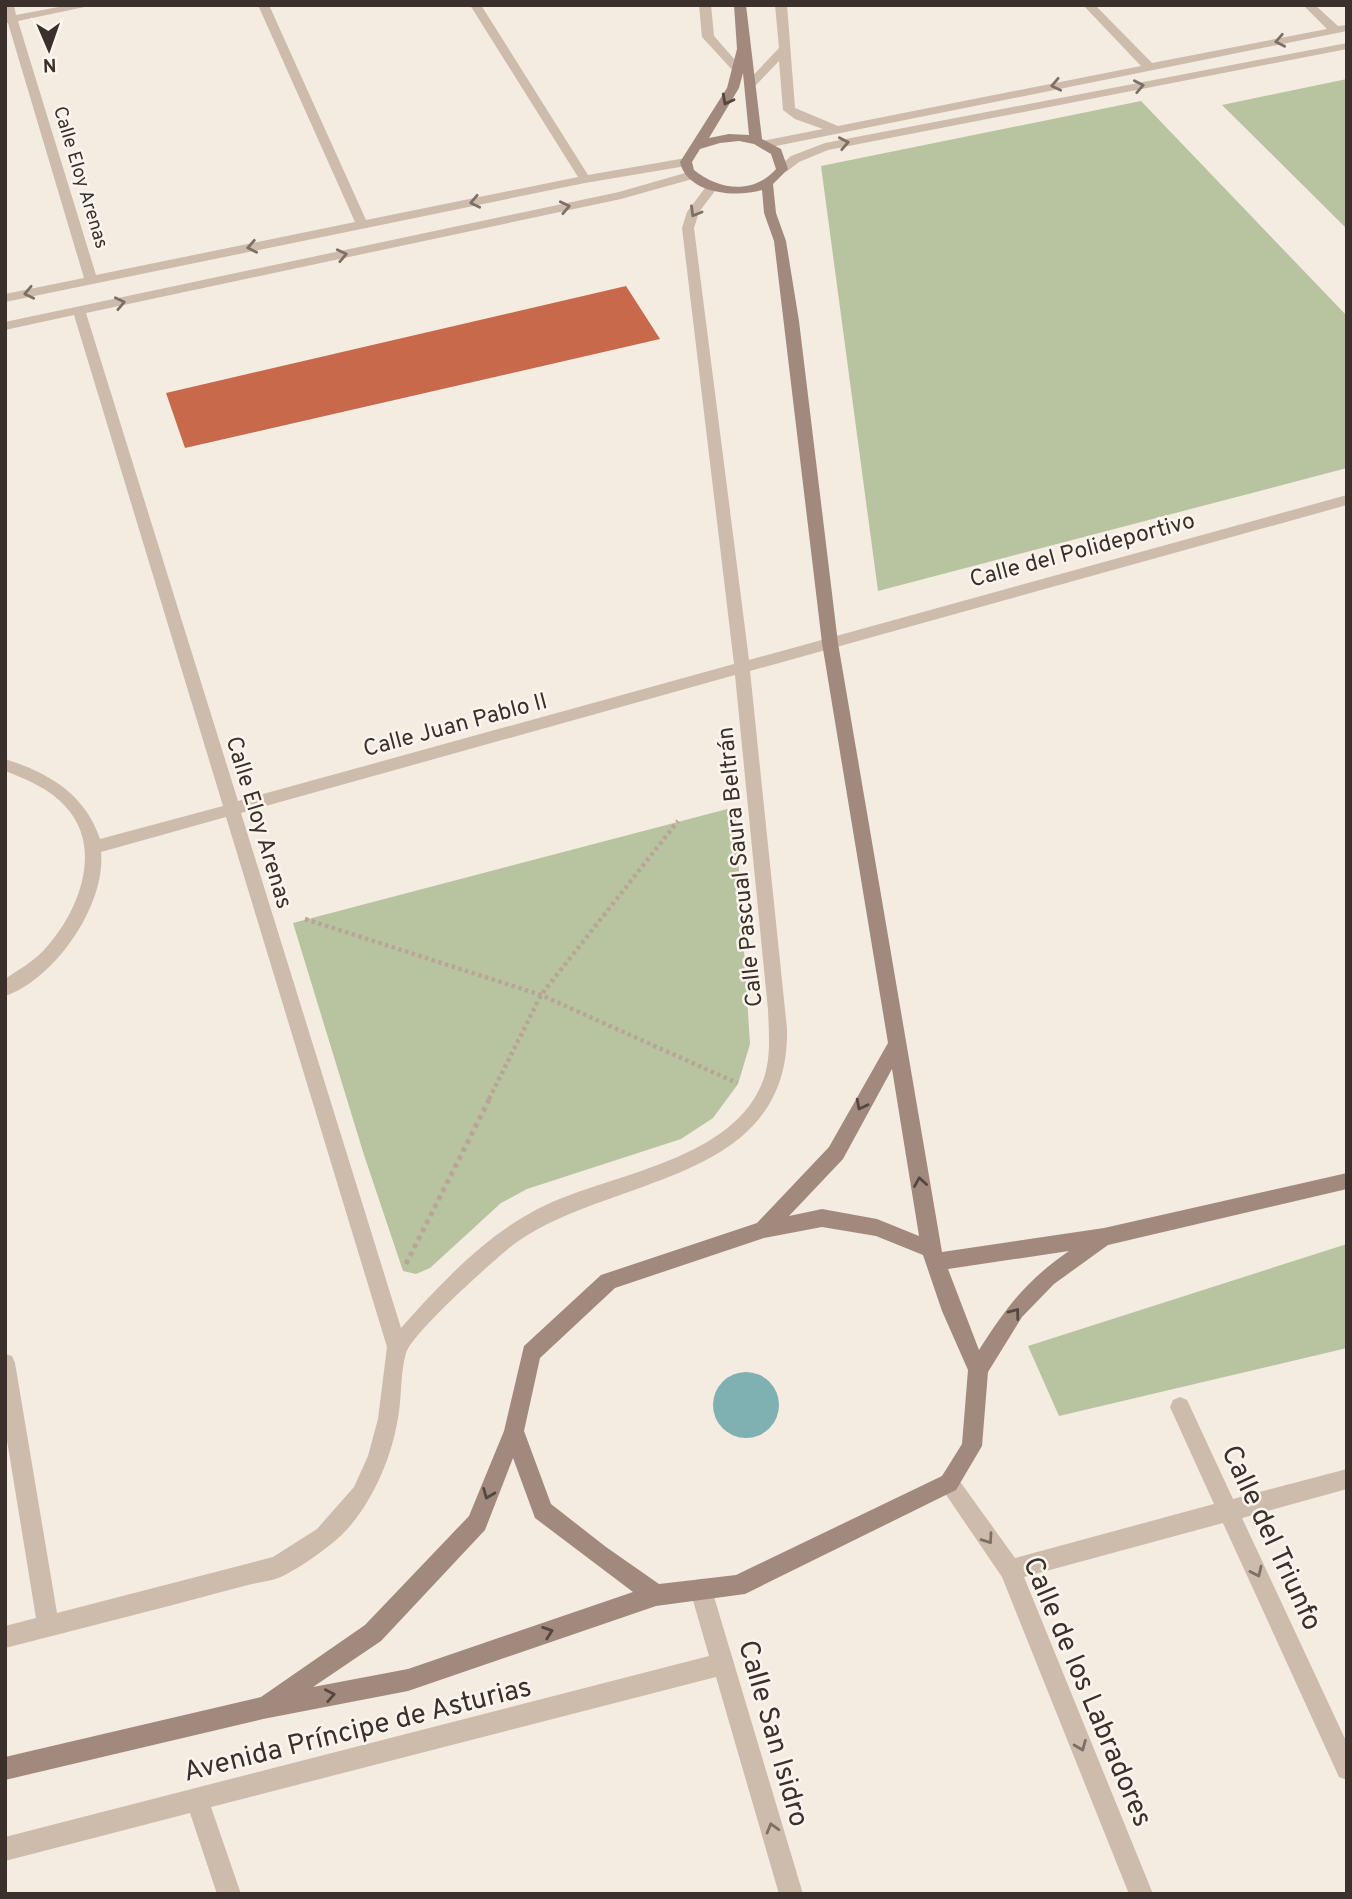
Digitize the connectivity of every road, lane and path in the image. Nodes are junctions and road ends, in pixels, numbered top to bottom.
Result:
1 (8, 5) edge
2 (89, 5) edge
3 (263, 5) edge
4 (475, 5) edge
5 (705, 5) edge
6 (740, 5) edge
7 (781, 5) edge
8 (1088, 5) edge
9 (1308, 5) edge
10 (9, 19) edge
11 (1341, 29) edge
12 (1347, 46) edge
13 (743, 49) junction
14 (784, 49) junction
15 (1148, 66) junction
16 (739, 71) junction
17 (751, 83) junction
18 (837, 130) junction
19 (761, 142) junction
20 (699, 146) junction
21 (686, 162) junction
22 (782, 169) junction
23 (692, 175) junction
24 (585, 179) junction
25 (768, 183) junction
26 (712, 187) junction
27 (740, 190) junction
28 (770, 214) junction
29 (362, 225) junction
30 (91, 280) junction
31 (5, 298) edge
32 (79, 311) junction
33 (5, 327) edge
34 (1347, 500) edge
35 (830, 643) junction
36 (742, 668) junction
37 (5, 765) edge
38 (232, 809) junction
39 (678, 821) dead end
40 (92, 848) junction
41 (305, 919) dead end
42 (5, 989) edge
43 (541, 995) junction
44 (895, 1046) junction
45 (738, 1084) dead end
46 (1347, 1181) edge
47 (764, 1228) junction
48 (1104, 1237) junction
49 (933, 1256) junction
50 (403, 1271) dead end
51 (397, 1347) junction
52 (5, 1363) edge
53 (978, 1370) junction
54 (1180, 1407) dead end
55 (514, 1431) junction
56 (1347, 1479) edge
57 (949, 1483) junction
58 (1228, 1510) junction
59 (1010, 1570) junction
60 (701, 1590) junction
61 (656, 1595) junction
62 (48, 1627) junction
63 (5, 1637) edge
64 (723, 1664) junction
65 (263, 1708) junction
66 (5, 1769) edge
67 (1347, 1769) edge
68 (197, 1799) junction
69 (5, 1849) edge
70 (229, 1894) edge
71 (791, 1894) edge
72 (1141, 1894) edge

1 - 10 street, Calle Eloy Arenas
2 - 10 street
3 - 29 street
4 - 24 street
5 - 16 street
6 - 13 main road
7 - 14 street
8 - 15 street
9 - 11 street
10 - 30 street, Calle Eloy Arenas
11 -> 15 street
22 -> 12 street
13 - 16 main road
13 - 17 main road
14 - 17 street
14 - 18 street
15 -> 18 street
16 -> 20 main road
17 - 19 main road
18 - 19 street
19 - 20 main road
19 - 22 main road
20 - 21 main road
21 - 23 main road
21 - 24 street
22 - 25 main road
23 - 26 main road
32 -> 23 street
24 -> 29 street
25 - 27 main road
25 - 28 main road
26 - 27 main road
26 -> 36 street, Calle Pascual Saura Beltrán
27 - 28 main road
28 - 35 main road
29 -> 30 street
30 -> 31 street
32 - 33 street
32 - 38 street, Calle Eloy Arenas
34 - 35 street, Calle del Polideportivo
35 - 36 street, Calle Juan Pablo II
35 - 44 main road
36 - 38 street, Calle Juan Pablo II
36 - 51 street, Calle Pascual Saura Beltrán
37 - 40 street
38 - 40 street, Calle Juan Pablo II
38 - 51 street, Calle Eloy Arenas
39 - 43 path
40 - 42 street
41 - 43 path
43 - 45 path
43 - 50 path
44 -> 47 main road
49 -> 44 main road
46 - 48 main road
47 - 49 main road
47 - 55 main road
48 - 49 main road
53 -> 48 main road
49 - 53 main road
51 - 62 street
52 - 62 street
53 - 57 main road
54 - 58 street, Calle del Triunfo
55 - 61 main road
55 -> 65 main road
56 - 58 street
57 -> 59 street, Calle de los Labradores
57 - 60 main road
58 - 59 street
58 -> 67 street, Calle del Triunfo
59 -> 72 street, Calle de los Labradores
60 - 61 main road
60 - 64 street, Calle San Isidro
65 -> 61 main road
62 - 63 street
64 - 68 street, Avenida Príncipe de Asturias
71 -> 64 street, Calle San Isidro
65 - 66 main road
68 - 69 street, Avenida Príncipe de Asturias
68 - 70 street

